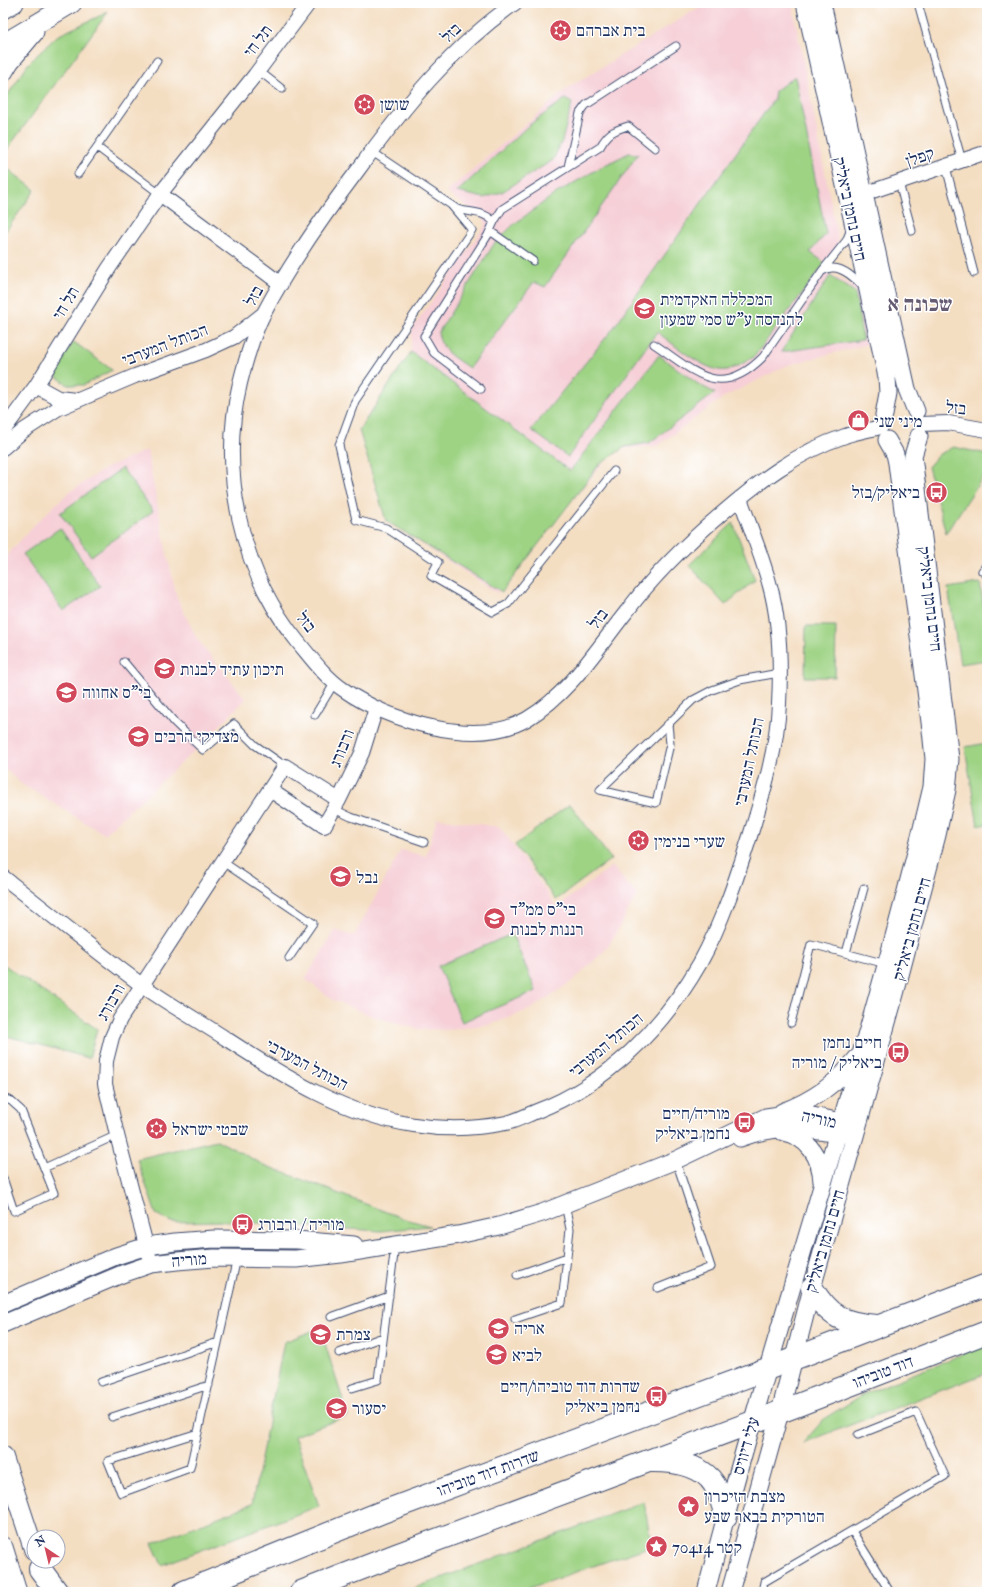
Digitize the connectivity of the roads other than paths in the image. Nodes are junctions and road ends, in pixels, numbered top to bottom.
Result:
1 (14, 3) edge
2 (72, 3) edge
3 (309, 3) edge
4 (515, 3) edge
5 (805, 3) edge
6 (822, 3) edge
7 (918, 3) edge
8 (3, 9) edge
9 (50, 16) junction
10 (3, 44) edge
11 (676, 46) dead end
12 (157, 61) dead end
13 (258, 70) junction
14 (3, 72) edge
15 (282, 89) dead end
16 (96, 147) junction
17 (655, 148) dead end
18 (371, 152) junction
19 (987, 152) edge
20 (962, 161) junction
21 (946, 166) junction
22 (568, 167) junction
23 (78, 174) dead end
24 (899, 183) junction
25 (160, 194) junction
26 (864, 194) junction
27 (451, 205) junction
28 (494, 222) junction
29 (853, 224) junction
30 (490, 231) junction
31 (912, 231) dead end
32 (533, 261) dead end
33 (822, 271) junction
34 (974, 273) dead end
35 (281, 284) junction
36 (869, 293) junction
37 (262, 315) junction
38 (654, 344) dead end
39 (36, 386) junction
40 (481, 390) dead end
41 (77, 400) junction
42 (919, 423) junction
43 (884, 427) junction
44 (987, 430) edge
45 (3, 431) edge
46 (3, 448) edge
47 (614, 471) dead end
48 (740, 498) junction
49 (987, 564) edge
50 (987, 575) edge
51 (124, 662) dead end
52 (779, 673) junction
53 (334, 682) junction
54 (376, 708) junction
55 (315, 715) dead end
56 (668, 724) junction
57 (285, 766) junction
58 (270, 790) junction
59 (337, 805) junction
60 (424, 842) dead end
61 (223, 862) junction
62 (3, 877) edge
63 (864, 888) dead end
64 (846, 953) junction
65 (289, 958) dead end
66 (886, 964) junction
67 (142, 985) junction
68 (791, 1022) dead end
69 (861, 1051) junction
70 (3, 1098) edge
71 (770, 1123) junction
72 (839, 1128) junction
73 (856, 1134) junction
74 (117, 1135) junction
75 (682, 1157) junction
76 (44, 1168) junction
77 (3, 1178) edge
78 (822, 1188) junction
79 (565, 1204) junction
80 (147, 1246) junction
81 (391, 1246) junction
82 (567, 1257) junction
83 (237, 1258) junction
84 (152, 1264) junction
85 (517, 1275) dead end
86 (987, 1285) edge
87 (658, 1288) dead end
88 (812, 1288) junction
89 (27, 1294) junction
90 (3, 1295) edge
91 (389, 1296) junction
92 (3, 1304) edge
93 (331, 1317) dead end
94 (515, 1318) dead end
95 (3, 1324) edge
96 (880, 1326) junction
97 (987, 1332) edge
98 (383, 1337) junction
99 (218, 1342) junction
100 (339, 1353) dead end
101 (793, 1359) junction
102 (767, 1369) junction
103 (101, 1382) dead end
104 (209, 1384) junction
105 (352, 1388) dead end
106 (780, 1412) junction
107 (112, 1417) dead end
108 (753, 1422) junction
109 (198, 1433) junction
110 (858, 1435) dead end
111 (3, 1456) edge
112 (648, 1461) junction
113 (726, 1516) junction
114 (27, 1529) edge
115 (852, 1531) junction
116 (3, 1547) edge
117 (40, 1569) edge
118 (43, 1569) edge
119 (17, 1592) edge
120 (48, 1592) edge
121 (57, 1592) edge
122 (184, 1592) edge
123 (301, 1592) edge
124 (706, 1592) edge
125 (730, 1592) edge
126 (762, 1592) edge
127 (890, 1592) edge

1 - 8 main road
2 - 9 main road
3 - 13 street, תל חי
4 - 18 street, בזל
5 - 29 street, חיים נחמן ביאליק
6 - 26 street, חיים נחמן ביאליק
7 - 20 lane
9 - 10 main road
9 - 14 main road
11 - 22 lane
12 - 16 lane
13 - 15 lane
13 - 25 street, תל חי
16 - 23 lane
16 - 25 lane
17 - 22 lane
18 - 27 lane
18 - 35 street, בזל
19 - 20 street, קפלן
20 - 21 street, קפלן
21 - 24 street, קפלן
21 - 34 lane
22 - 28 lane
24 - 26 street, קפלן
24 - 31 lane
25 - 35 street
25 - 39 street, תל חי
26 - 42 street, חיים נחמן ביאליק
27 - 28 lane
27 - 47 lane
28 - 30 lane
29 - 33 lane
29 - 36 street, חיים נחמן ביאליק
30 - 32 lane
30 - 40 lane
33 - 36 lane
33 - 38 lane
35 - 37 street, בזל
36 - 43 street, חיים נחמן ביאליק
37 - 41 street, הכותל המערבי
37 - 53 street, בזל
39 - 41 street, הכותל המערבי
39 - 45 street, תל חי
41 - 46 street, הכותל המערבי
42 - 43 street
42 - 43 street
42 - 44 street, בזל
42 - 73 street, חיים נחמן ביאליק
43 - 48 street, בזל
43 - 66 street, חיים נחמן ביאליק
48 - 52 street, הכותל המערבי
48 - 54 street, בזל
49 - 50 lane
51 - 57 lane
52 - 56 lane
52 - 67 street, הכותל המערבי
53 - 54 street, בזל
53 - 55 lane
54 - 59 street, ורבורג
56 - 56 lane
57 - 58 street, ורבורג
57 - 59 street, ורבורג
58 - 59 street, ורבורג
58 - 61 street, ורבורג
59 - 60 lane
61 - 65 lane
61 - 67 street, ורבורג
62 - 67 street, הכותל המערבי
63 - 64 lane
64 - 66 lane
64 - 68 lane
66 - 69 street, חיים נחמן ביאליק
67 - 74 street, ורבורג
69 - 71 street
69 - 72 street, חיים נחמן ביאליק
70 - 76 lane
71 - 72 street, מוריה
71 - 75 street, מוריה
71 - 78 street
72 - 73 street, מוריה
72 - 78 street, חיים נחמן ביאליק
73 - 88 street, חיים נחמן ביאליק
74 - 76 lane
74 - 80 street, ורבורג
75 - 79 street, מוריה
75 - 87 lane
76 - 77 lane
78 - 102 street, חיים נחמן ביאליק
79 - 81 street, מוריה
79 - 82 lane
80 - 81 street, מוריה
80 - 84 street, ורבורג
80 - 89 street, מוריה
81 - 83 street, מוריה
81 - 91 lane
82 - 85 lane
82 - 94 lane
83 - 84 street, מוריה
83 - 99 lane
84 - 95 street, מוריה
86 - 96 highway
88 - 96 highway
88 - 101 street, חיים נחמן ביאליק
89 - 90 street
89 - 92 street, מוריה
91 - 93 lane
91 - 98 lane
96 - 101 highway
97 - 106 highway, דוד טוביהו
98 - 100 lane
98 - 105 lane
99 - 103 lane
99 - 104 lane
101 - 102 highway, שדרות דוד טוביהו
101 - 106 street, חיים נחמן ביאליק
102 - 108 street, עלי דיוויס
102 - 122 highway, שדרות דוד טוביהו
104 - 107 lane
104 - 109 lane
106 - 108 highway
106 - 125 street, עלי דיוויס
108 - 112 highway
108 - 113 street, עלי דיוויס
109 - 109 lane
110 - 115 lane
111 - 114 main road
112 - 113 highway
112 - 123 highway
113 - 124 street, עלי דיוויס
115 - 126 lane
115 - 127 lane
116 - 119 main road
117 - 120 main road
118 - 121 highway

